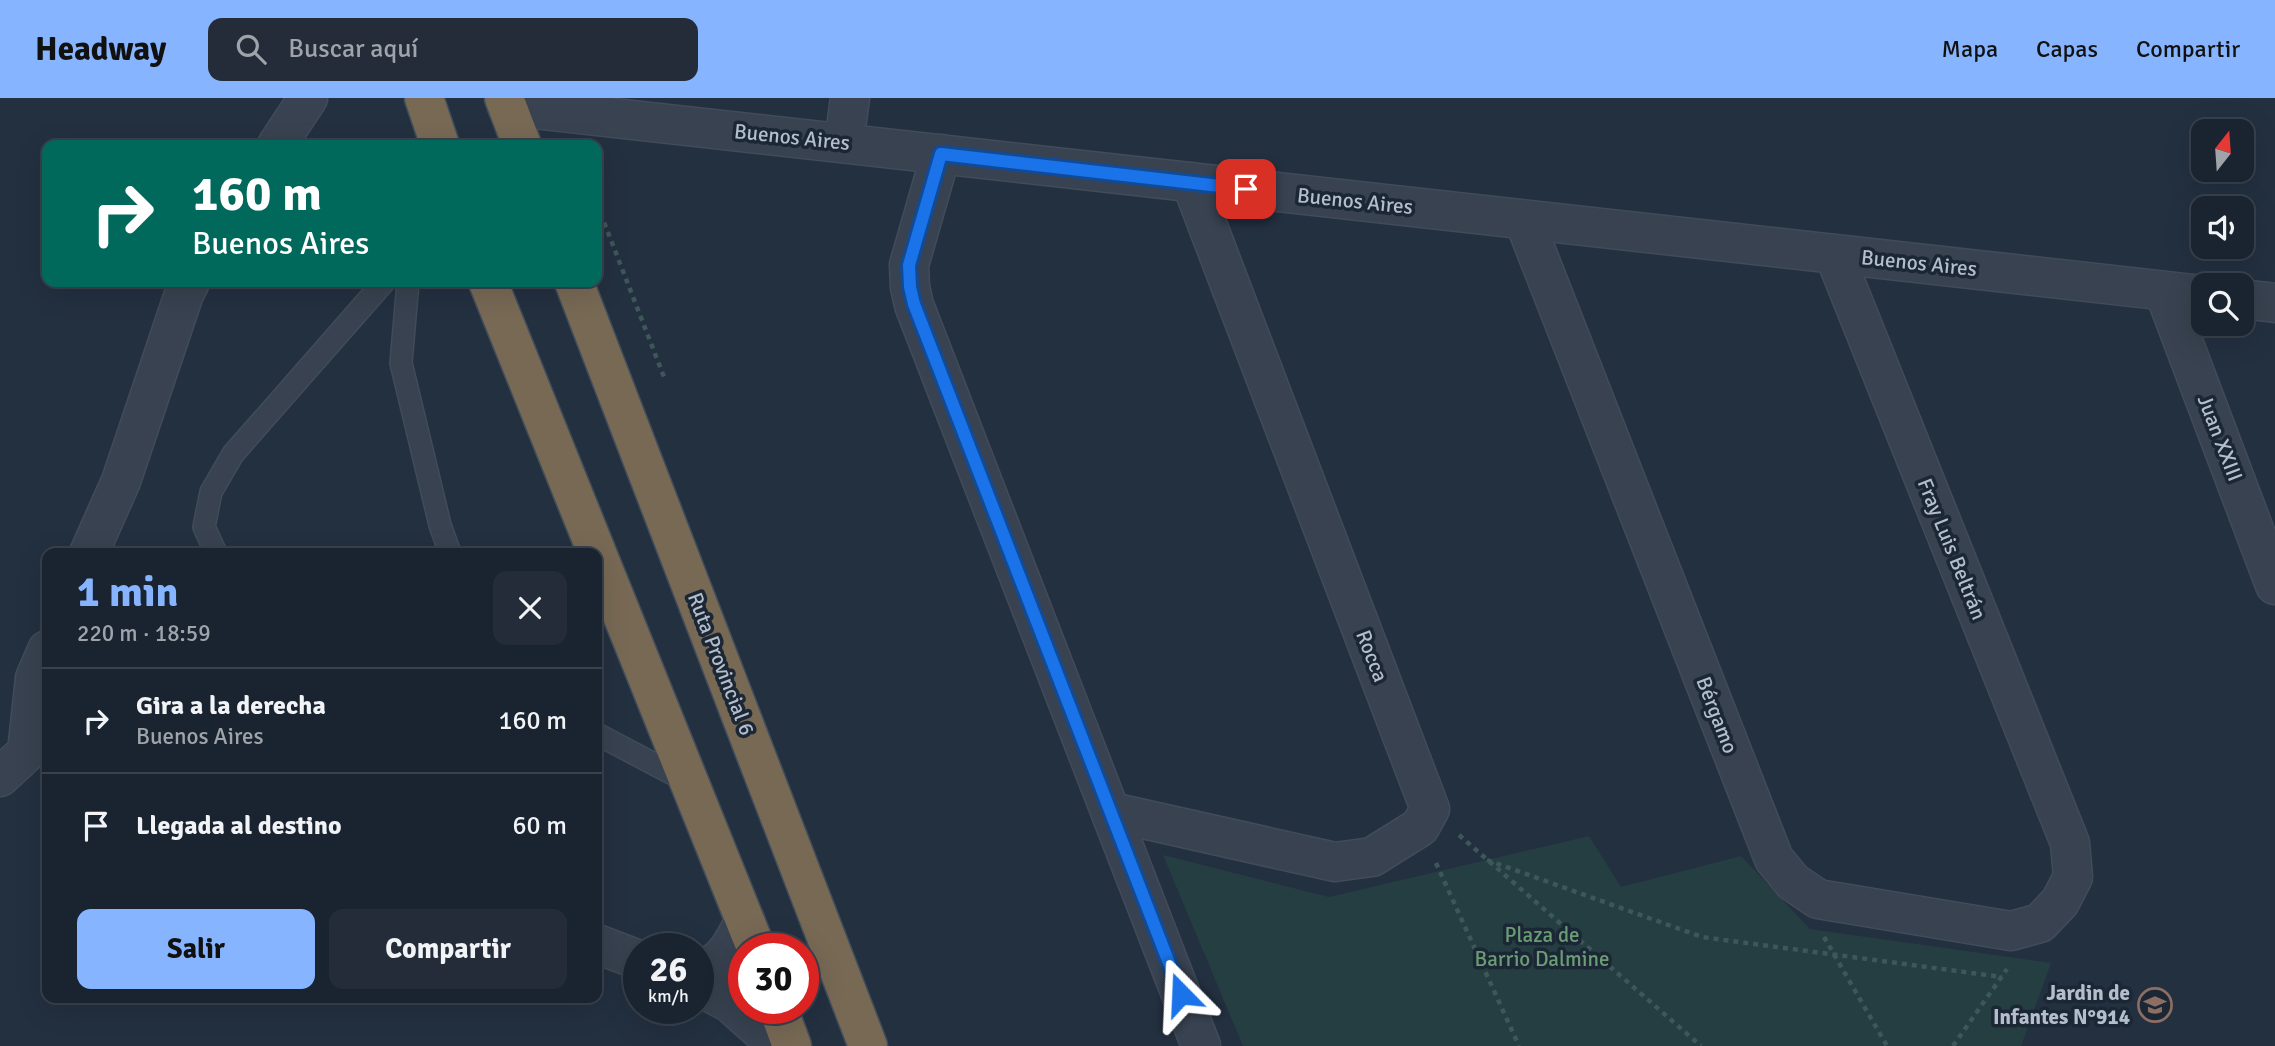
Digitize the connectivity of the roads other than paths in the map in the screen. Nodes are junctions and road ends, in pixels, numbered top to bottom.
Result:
1 (308, 98) edge
2 (424, 98) edge
3 (850, 98) edge
4 (506, 102) edge
5 (279, 140) edge
6 (438, 140) edge
7 (520, 140) edge
8 (844, 143) junction
9 (941, 154) junction
10 (1191, 182) junction
11 (1524, 220) junction
12 (1834, 254) junction
13 (188, 287) edge
14 (380, 287) edge
15 (408, 287) edge
16 (490, 287) edge
17 (576, 287) edge
18 (2164, 291) junction
19 (2191, 294) edge
20 (2254, 300) edge
21 (2275, 303) edge
22 (91, 548) edge
23 (214, 548) edge
24 (448, 548) edge
25 (595, 548) edge
26 (602, 565) edge
27 (2275, 585) edge
28 (42, 662) edge
29 (602, 737) edge
30 (25, 760) edge
31 (690, 783) junction
32 (1112, 812) junction
33 (2040, 923) joint
34 (750, 933) edge
35 (602, 946) edge
36 (728, 953) edge
37 (623, 954) edge
38 (714, 965) edge
39 (714, 994) edge
40 (784, 1024) edge
41 (778, 1046) edge
42 (792, 1046) edge
43 (868, 1046) edge
44 (1201, 1046) edge

1 - 5 street
2 - 6 highway
3 - 8 street
4 - 7 highway
4 - 8 street, Buenos Aires
8 - 9 street, Buenos Aires
9 - 10 street, Buenos Aires
9 - 32 street
10 - 11 street, Buenos Aires
10 - 32 street, Rocca
11 - 12 street, Buenos Aires
11 - 33 street, Bérgamo
12 - 18 street, Buenos Aires
12 - 33 street, Fray Luis Beltrán
13 - 22 street
14 - 23 lane
15 - 24 lane
16 - 25 highway
17 - 43 highway, Ruta Provincial 6
18 - 19 street, Buenos Aires
18 - 27 street, Juan XXIII
20 - 21 street
26 - 31 highway
28 - 30 street
29 - 31 lane
31 - 34 highway
32 - 44 street
35 - 37 street
36 - 38 street
39 - 41 street
40 - 42 highway

